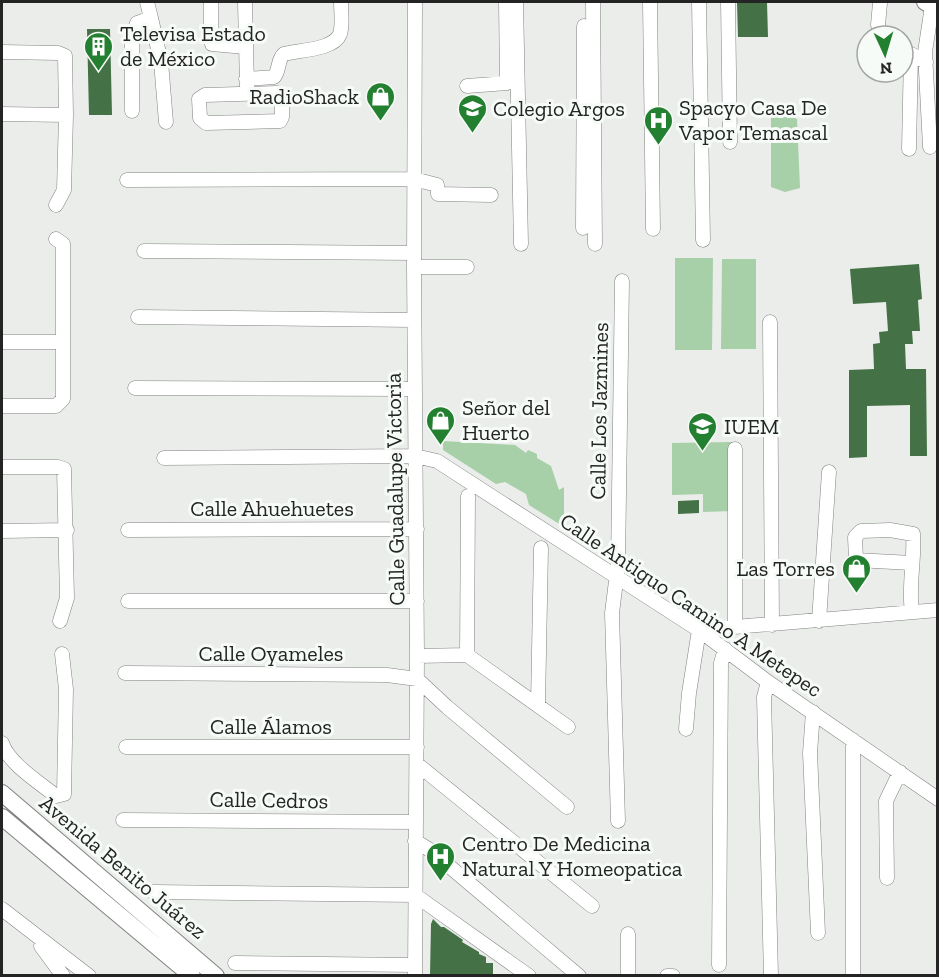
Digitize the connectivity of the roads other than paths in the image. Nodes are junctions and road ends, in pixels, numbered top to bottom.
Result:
1 (147, 2) edge
2 (211, 2) edge
3 (244, 2) edge
4 (341, 2) edge
5 (415, 2) edge
6 (506, 2) edge
7 (516, 2) edge
8 (585, 2) edge
9 (593, 2) edge
10 (650, 2) edge
11 (699, 2) edge
12 (728, 2) edge
13 (880, 2) edge
14 (931, 6) edge
15 (151, 18) junction
16 (878, 24) edge
17 (245, 47) junction
18 (2, 52) edge
19 (926, 62) junction
20 (247, 86) junction
21 (467, 86) dead end
22 (132, 111) dead end
23 (2, 114) edge
24 (66, 115) junction
25 (166, 122) dead end
26 (730, 142) dead end
27 (930, 147) dead end
28 (909, 149) dead end
29 (414, 179) junction
30 (127, 180) dead end
31 (491, 195) dead end
32 (57, 205) dead end
33 (583, 228) dead end
34 (653, 229) dead end
35 (56, 239) dead end
36 (703, 240) dead end
37 (521, 244) dead end
38 (595, 244) dead end
39 (144, 251) dead end
40 (414, 260) junction
41 (467, 267) dead end
42 (622, 281) dead end
43 (138, 317) dead end
44 (414, 320) junction
45 (770, 322) dead end
46 (2, 342) edge
47 (63, 342) junction
48 (135, 388) dead end
49 (414, 389) junction
50 (2, 406) edge
51 (735, 449) dead end
52 (415, 456) junction
53 (164, 458) dead end
54 (2, 467) edge
55 (829, 472) dead end
56 (468, 496) dead end
57 (417, 529) junction
58 (67, 530) junction
59 (128, 530) dead end
60 (2, 531) edge
61 (541, 548) dead end
62 (912, 563) dead end
63 (617, 578) junction
64 (128, 601) dead end
65 (417, 601) junction
66 (938, 610) edge
67 (912, 612) junction
68 (60, 621) dead end
69 (819, 621) junction
70 (772, 625) junction
71 (735, 627) junction
72 (699, 630) junction
73 (725, 649) junction
74 (62, 654) dead end
75 (467, 655) junction
76 (417, 656) junction
77 (125, 673) dead end
78 (417, 679) junction
79 (768, 682) junction
80 (538, 704) junction
81 (813, 712) junction
82 (568, 727) dead end
83 (686, 729) dead end
84 (853, 740) junction
85 (2, 743) edge
86 (126, 747) dead end
87 (417, 747) junction
88 (417, 764) junction
89 (900, 772) junction
90 (2, 793) edge
91 (938, 799) edge
92 (567, 807) dead end
93 (2, 817) edge
94 (123, 820) dead end
95 (618, 821) dead end
96 (415, 822) junction
97 (415, 841) junction
98 (887, 878) dead end
99 (153, 892) dead end
100 (415, 896) junction
101 (592, 906) dead end
102 (2, 909) edge
103 (30, 933) junction
104 (818, 933) dead end
105 (628, 934) dead end
106 (235, 963) dead end
107 (719, 965) dead end
108 (415, 970) edge
109 (63, 975) edge
110 (89, 975) edge
111 (192, 975) edge
112 (216, 975) edge
113 (529, 975) edge
114 (579, 975) edge
115 (628, 975) edge
116 (667, 975) edge
117 (673, 975) edge
118 (771, 975) edge
119 (853, 975) edge

1 - 15 street
2 - 17 street
3 - 17 street
4 - 20 street
5 - 29 street, Calle Guadalupe Victoria
6 - 21 street
7 - 37 street
8 - 33 street
9 - 38 street
10 - 34 street
11 - 36 street
12 - 26 street
13 - 16 street
14 - 19 street
15 - 22 street
15 - 25 street
17 - 20 street
18 - 24 street
19 - 27 street
19 - 28 street
20 - 20 street
23 - 24 street
24 - 32 street
29 - 30 street
29 - 31 street
29 - 40 street, Calle Guadalupe Victoria
35 - 47 street
39 - 40 street
40 - 41 street
40 - 44 street, Calle Guadalupe Victoria
42 - 63 street, Calle Los Jazmines
43 - 44 street
44 - 49 street, Calle Guadalupe Victoria
45 - 70 street
46 - 47 street
47 - 50 street
48 - 49 street
49 - 52 street, Calle Guadalupe Victoria
51 - 71 street
52 - 53 street, Calle Antiguo Camino A Metepec
52 - 57 street, Calle Guadalupe Victoria
52 - 63 street, Calle Antiguo Camino A Metepec
54 - 58 street
55 - 69 street
56 - 75 street
57 - 59 street, Calle Ahuehuetes
57 - 65 street, Calle Guadalupe Victoria
58 - 60 street
58 - 68 street
61 - 80 street
62 - 67 street
63 - 72 street, Calle Antiguo Camino A Metepec
63 - 95 street, Calle Los Jazmines
64 - 65 street
65 - 76 street, Calle Guadalupe Victoria
66 - 67 street
67 - 69 street
69 - 70 street
70 - 71 street
71 - 72 street
72 - 73 street, Calle Antiguo Camino A Metepec
72 - 83 street
73 - 79 street, Calle Antiguo Camino A Metepec
73 - 107 street
74 - 85 street
75 - 76 street
75 - 80 street
76 - 78 street, Calle Guadalupe Victoria
77 - 78 street, Calle Oyameles
78 - 87 street, Calle Guadalupe Victoria
78 - 92 street
79 - 81 street, Calle Antiguo Camino A Metepec
79 - 118 street
80 - 82 street
81 - 84 street, Calle Antiguo Camino A Metepec
81 - 104 street
84 - 89 street, Calle Antiguo Camino A Metepec
84 - 119 street
86 - 87 street, Calle Álamos
87 - 88 street, Calle Guadalupe Victoria
88 - 96 street, Calle Guadalupe Victoria
88 - 101 street
89 - 91 street, Calle Antiguo Camino A Metepec
89 - 98 street
90 - 112 main road, Avenida Benito Juárez
93 - 111 main road, Avenida Benito Juárez
94 - 96 street, Calle Cedros
96 - 97 street, Calle Guadalupe Victoria
97 - 100 street, Calle Guadalupe Victoria
97 - 114 street
99 - 100 street
100 - 108 street, Calle Guadalupe Victoria
100 - 113 street
102 - 103 street
103 - 109 street
103 - 110 street
105 - 115 street
106 - 108 street
116 - 117 street

